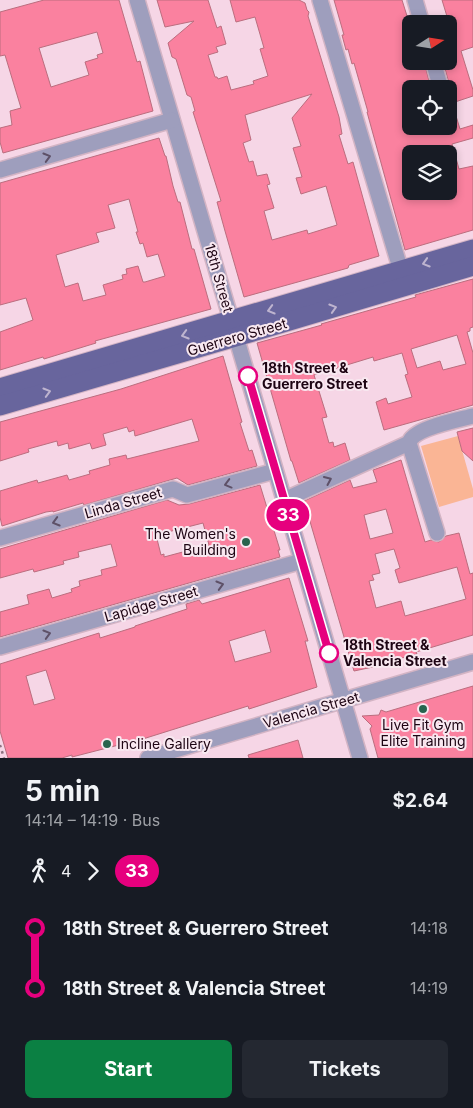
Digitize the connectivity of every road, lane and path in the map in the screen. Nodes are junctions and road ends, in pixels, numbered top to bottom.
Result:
1 (137, 0) edge
2 (320, 0) edge
3 (415, 0) edge
4 (419, 15) edge
5 (172, 120) junction
6 (0, 170) edge
7 (473, 249) edge
8 (473, 266) edge
9 (401, 271) junction
10 (234, 329) junction
11 (0, 388) edge
12 (0, 406) edge
13 (473, 416) edge
14 (409, 444) junction
15 (275, 471) junction
16 (284, 500) junction
17 (437, 533) dead end
18 (0, 538) edge
19 (302, 562) junction
20 (0, 647) edge
21 (473, 662) edge
22 (343, 701) junction
23 (0, 745) edge
24 (4, 758) edge
25 (148, 758) edge
26 (360, 758) edge

1 - 5 street, 18th Street
2 - 9 street
3 - 4 street
6 -> 5 street
5 - 10 street, 18th Street
7 -> 9 main road, Guerrero Street
10 -> 8 main road, Guerrero Street
9 -> 10 main road, Guerrero Street
10 -> 11 main road, Guerrero Street
12 -> 10 main road, Guerrero Street
10 - 15 street, 18th Street
13 - 14 street
16 -> 14 street
14 - 17 street
15 - 16 street, 18th Street
15 -> 18 street, Linda Street
16 - 19 street, 18th Street
20 -> 19 street, Lapidge Street
19 - 22 street, 18th Street
21 - 22 street, Valencia Street
22 - 25 street, Valencia Street
22 - 26 street, 18th Street
23 - 24 path

